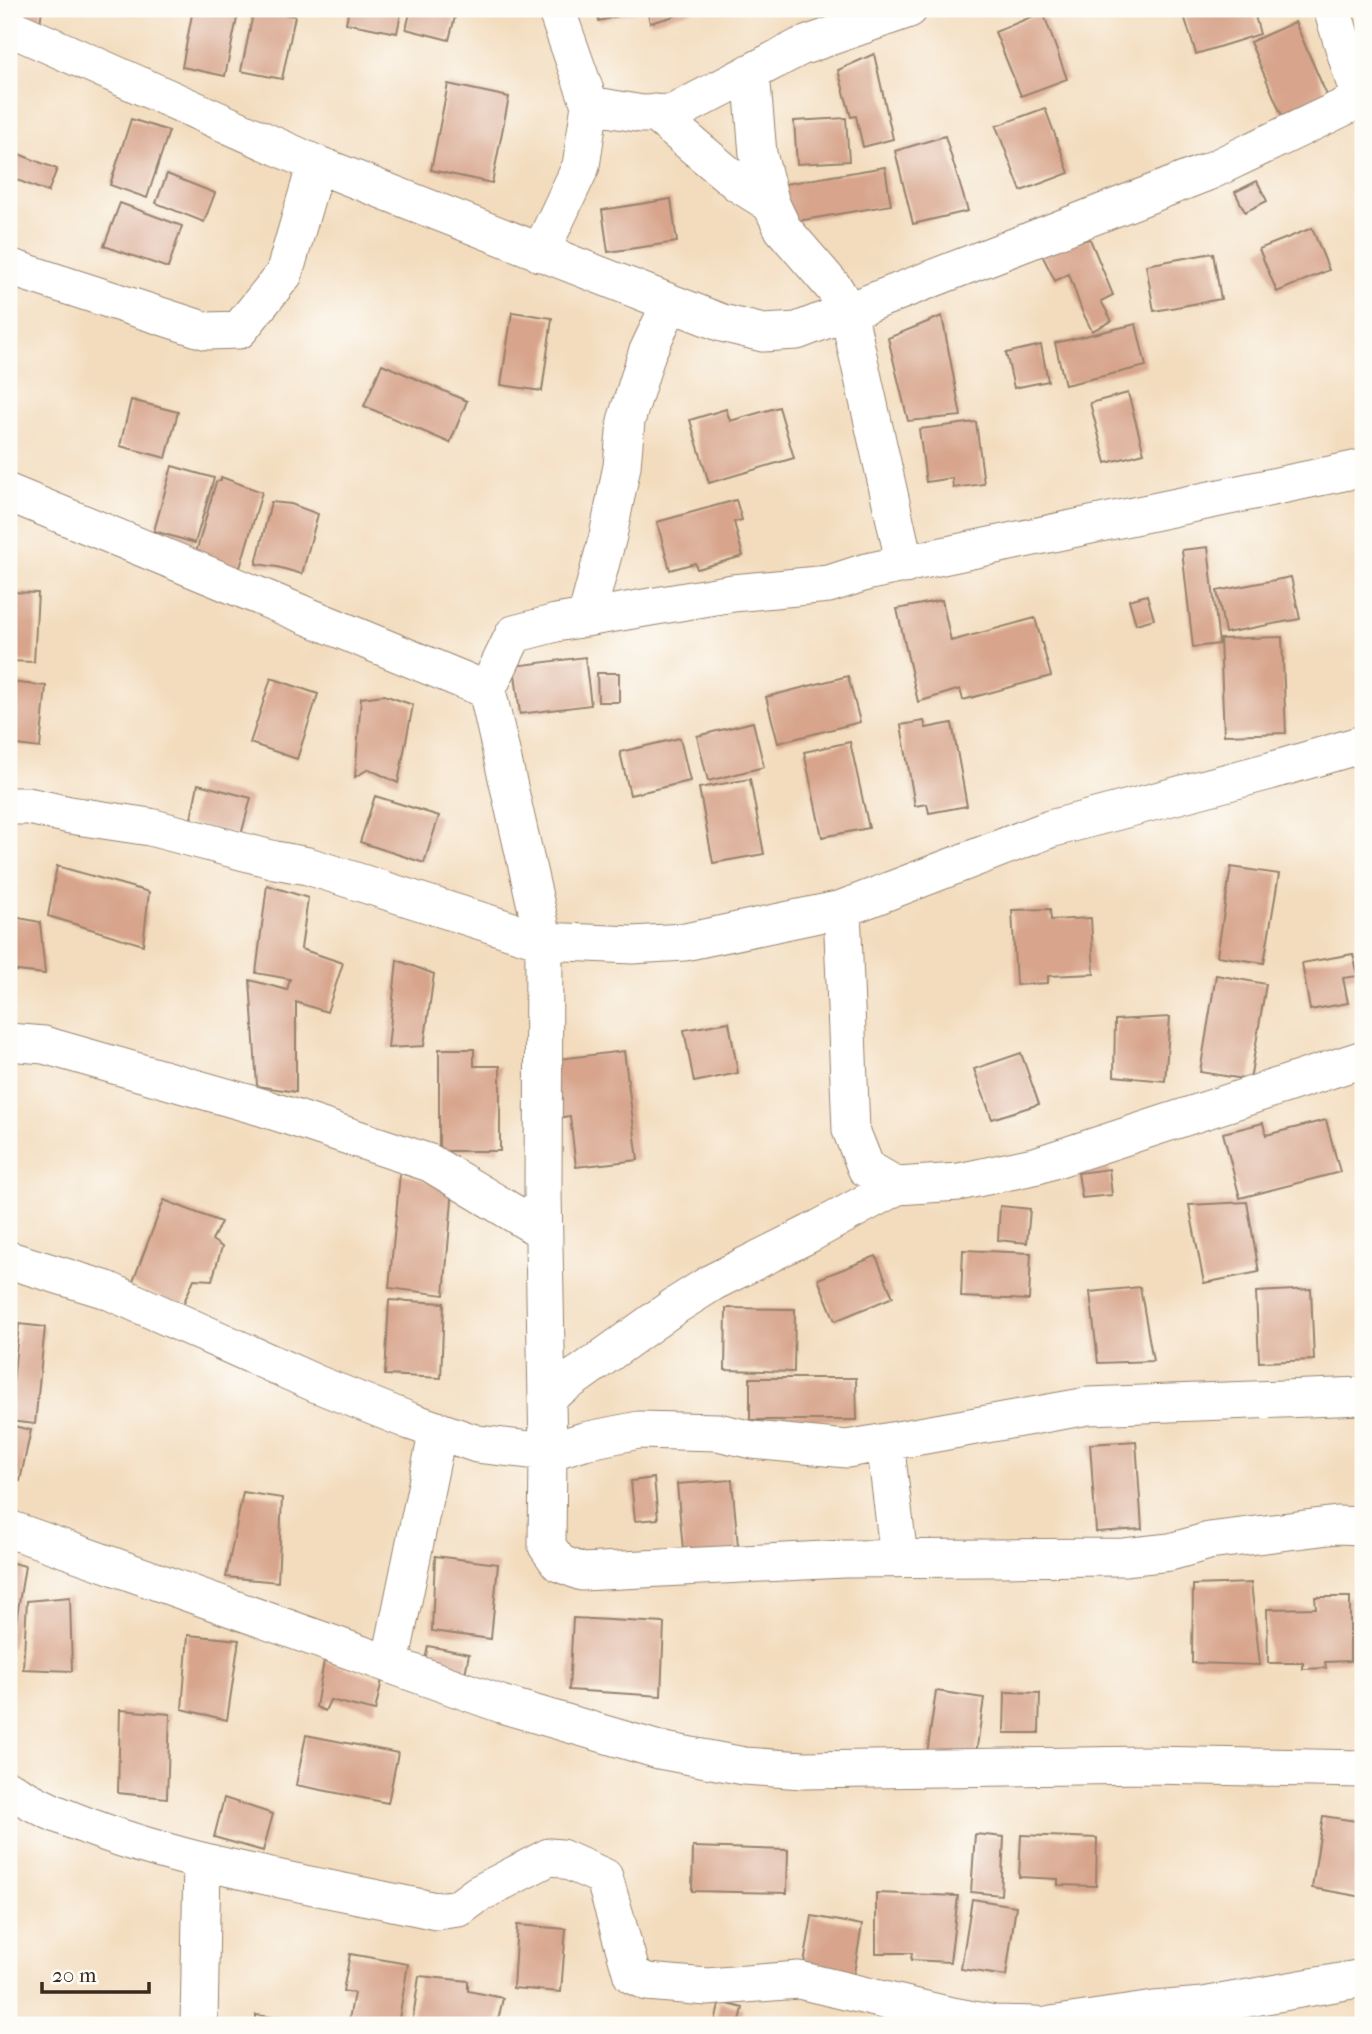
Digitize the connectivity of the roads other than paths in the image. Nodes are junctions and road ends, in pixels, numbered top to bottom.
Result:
1 (555, 9) edge
2 (909, 9) edge
3 (1332, 9) edge
4 (9, 27) edge
5 (751, 72) junction
6 (1362, 99) edge
7 (590, 105) junction
8 (655, 113) junction
9 (316, 164) junction
10 (771, 204) junction
11 (540, 253) junction
12 (9, 267) edge
13 (670, 304) junction
14 (848, 311) junction
15 (1363, 468) edge
16 (9, 492) edge
17 (905, 565) junction
18 (586, 618) junction
19 (487, 691) junction
20 (1363, 744) edge
21 (9, 806) edge
22 (842, 909) junction
23 (544, 941) junction
24 (9, 1042) edge
25 (1363, 1059) edge
26 (897, 1186) junction
27 (543, 1231) junction
28 (9, 1260) edge
29 (547, 1395) junction
30 (1363, 1396) edge
31 (438, 1430) junction
32 (885, 1442) junction
33 (548, 1452) junction
34 (1363, 1526) edge
35 (9, 1529) edge
36 (899, 1558) junction
37 (390, 1664) junction
38 (1363, 1769) edge
39 (9, 1790) edge
40 (202, 1861) junction
41 (1363, 1978) edge
42 (199, 2025) edge
43 (1036, 2025) edge
44 (1051, 2025) edge

1 - 7 street
2 - 5 street
3 - 6 street
4 - 9 street
5 - 8 street
5 - 10 street
6 - 14 street
7 - 8 street
7 - 11 street
8 - 10 street
9 - 11 street
9 - 12 street
10 - 14 street
11 - 13 street
13 - 14 street
13 - 18 street
14 - 17 street
15 - 17 street
16 - 19 street
17 - 18 street
18 - 19 street
19 - 23 street
20 - 22 street
21 - 23 street
22 - 23 street
22 - 26 street
23 - 27 street
24 - 27 street
25 - 26 street
26 - 29 street
27 - 29 street
28 - 31 street
29 - 33 street
30 - 32 street
31 - 33 street
31 - 37 street
32 - 33 street
32 - 36 street
33 - 36 street
34 - 36 street
35 - 37 street
37 - 38 street
39 - 40 street
40 - 42 street
40 - 43 street
41 - 44 street

